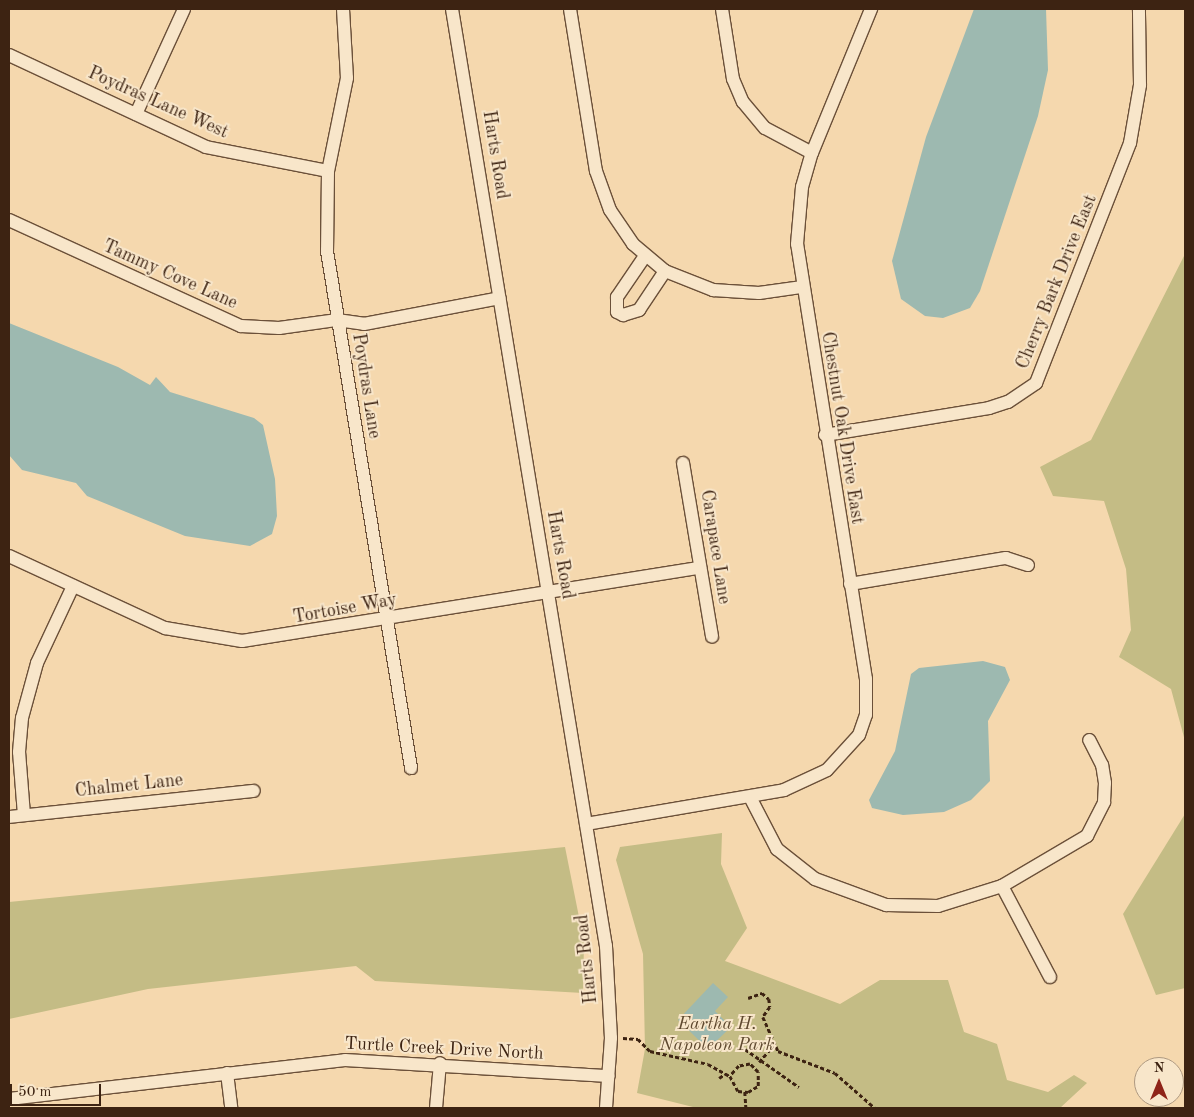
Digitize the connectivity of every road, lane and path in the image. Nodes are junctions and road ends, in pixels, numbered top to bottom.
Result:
1 (184, 9) edge
2 (343, 9) edge
3 (452, 9) edge
4 (570, 9) edge
5 (722, 9) edge
6 (871, 9) edge
7 (1139, 9) edge
8 (9, 55) edge
9 (136, 114) junction
10 (812, 153) junction
11 (328, 171) junction
12 (9, 220) edge
13 (645, 256) junction
14 (665, 271) junction
15 (801, 287) junction
16 (500, 298) junction
17 (337, 320) junction
18 (825, 435) junction
19 (683, 463) dead end
20 (9, 556) edge
21 (1028, 565) dead end
22 (700, 568) junction
23 (850, 584) junction
24 (73, 586) junction
25 (549, 594) junction
26 (386, 620) junction
27 (712, 637) dead end
28 (1089, 740) dead end
29 (411, 768) dead end
30 (254, 791) dead end
31 (750, 797) junction
32 (24, 815) junction
33 (9, 817) edge
34 (586, 824) junction
35 (1002, 886) junction
36 (1050, 977) dead end
37 (748, 998) dead end
38 (622, 1038) dead end
39 (773, 1046) junction
40 (745, 1049) dead end
41 (759, 1062) junction
42 (440, 1064) junction
43 (755, 1066) junction
44 (227, 1073) junction
45 (725, 1074) junction
46 (609, 1076) junction
47 (730, 1076) junction
48 (719, 1078) dead end
49 (799, 1087) dead end
50 (745, 1092) junction
51 (9, 1099) edge
52 (28, 1103) edge
53 (231, 1108) edge
54 (436, 1108) edge
55 (606, 1108) edge
56 (746, 1108) edge
57 (875, 1108) edge

1 - 9 street
2 - 11 street, Poydras Lane
3 - 16 street, Harts Road
4 - 13 street
5 - 10 street
6 - 10 street, Chestnut Oak Drive East
7 - 18 street, Cherry Bark Drive East
8 - 9 street, Poydras Lane West
9 - 11 street, Poydras Lane West
10 - 15 street, Chestnut Oak Drive East
11 - 17 street, Poydras Lane
12 - 17 street, Tammy Cove Lane
13 - 14 street
13 - 14 street
14 - 15 street
15 - 18 street, Chestnut Oak Drive East
16 - 17 street, Tammy Cove Lane
16 - 25 street, Harts Road
17 - 26 street, Poydras Lane
18 - 23 street, Chestnut Oak Drive East
19 - 22 street, Carapace Lane
20 - 24 street, Tortoise Way
21 - 23 street
22 - 25 street, Tortoise Way
22 - 27 street, Carapace Lane
23 - 31 street, Chestnut Oak Drive East
24 - 26 street, Tortoise Way
24 - 32 street
25 - 26 street, Tortoise Way
25 - 34 street, Harts Road
26 - 29 street, Poydras Lane
28 - 35 street
30 - 32 street, Chalmet Lane
31 - 34 street, Chestnut Oak Drive East
31 - 35 street
32 - 33 street, Chalmet Lane
34 - 46 street, Harts Road
35 - 36 street
37 - 39 path
38 - 45 path
39 - 41 path
39 - 57 path
40 - 41 path
41 - 43 path
41 - 49 path
42 - 44 street, Turtle Creek Drive North
42 - 46 street, Turtle Creek Drive North
42 - 54 street
43 - 47 path
43 - 50 path
44 - 52 street, Turtle Creek Drive North
44 - 53 street
45 - 47 path
45 - 48 path
46 - 55 street, Harts Road
47 - 50 path
50 - 56 path
51 - 52 street, Turtle Creek Drive North

